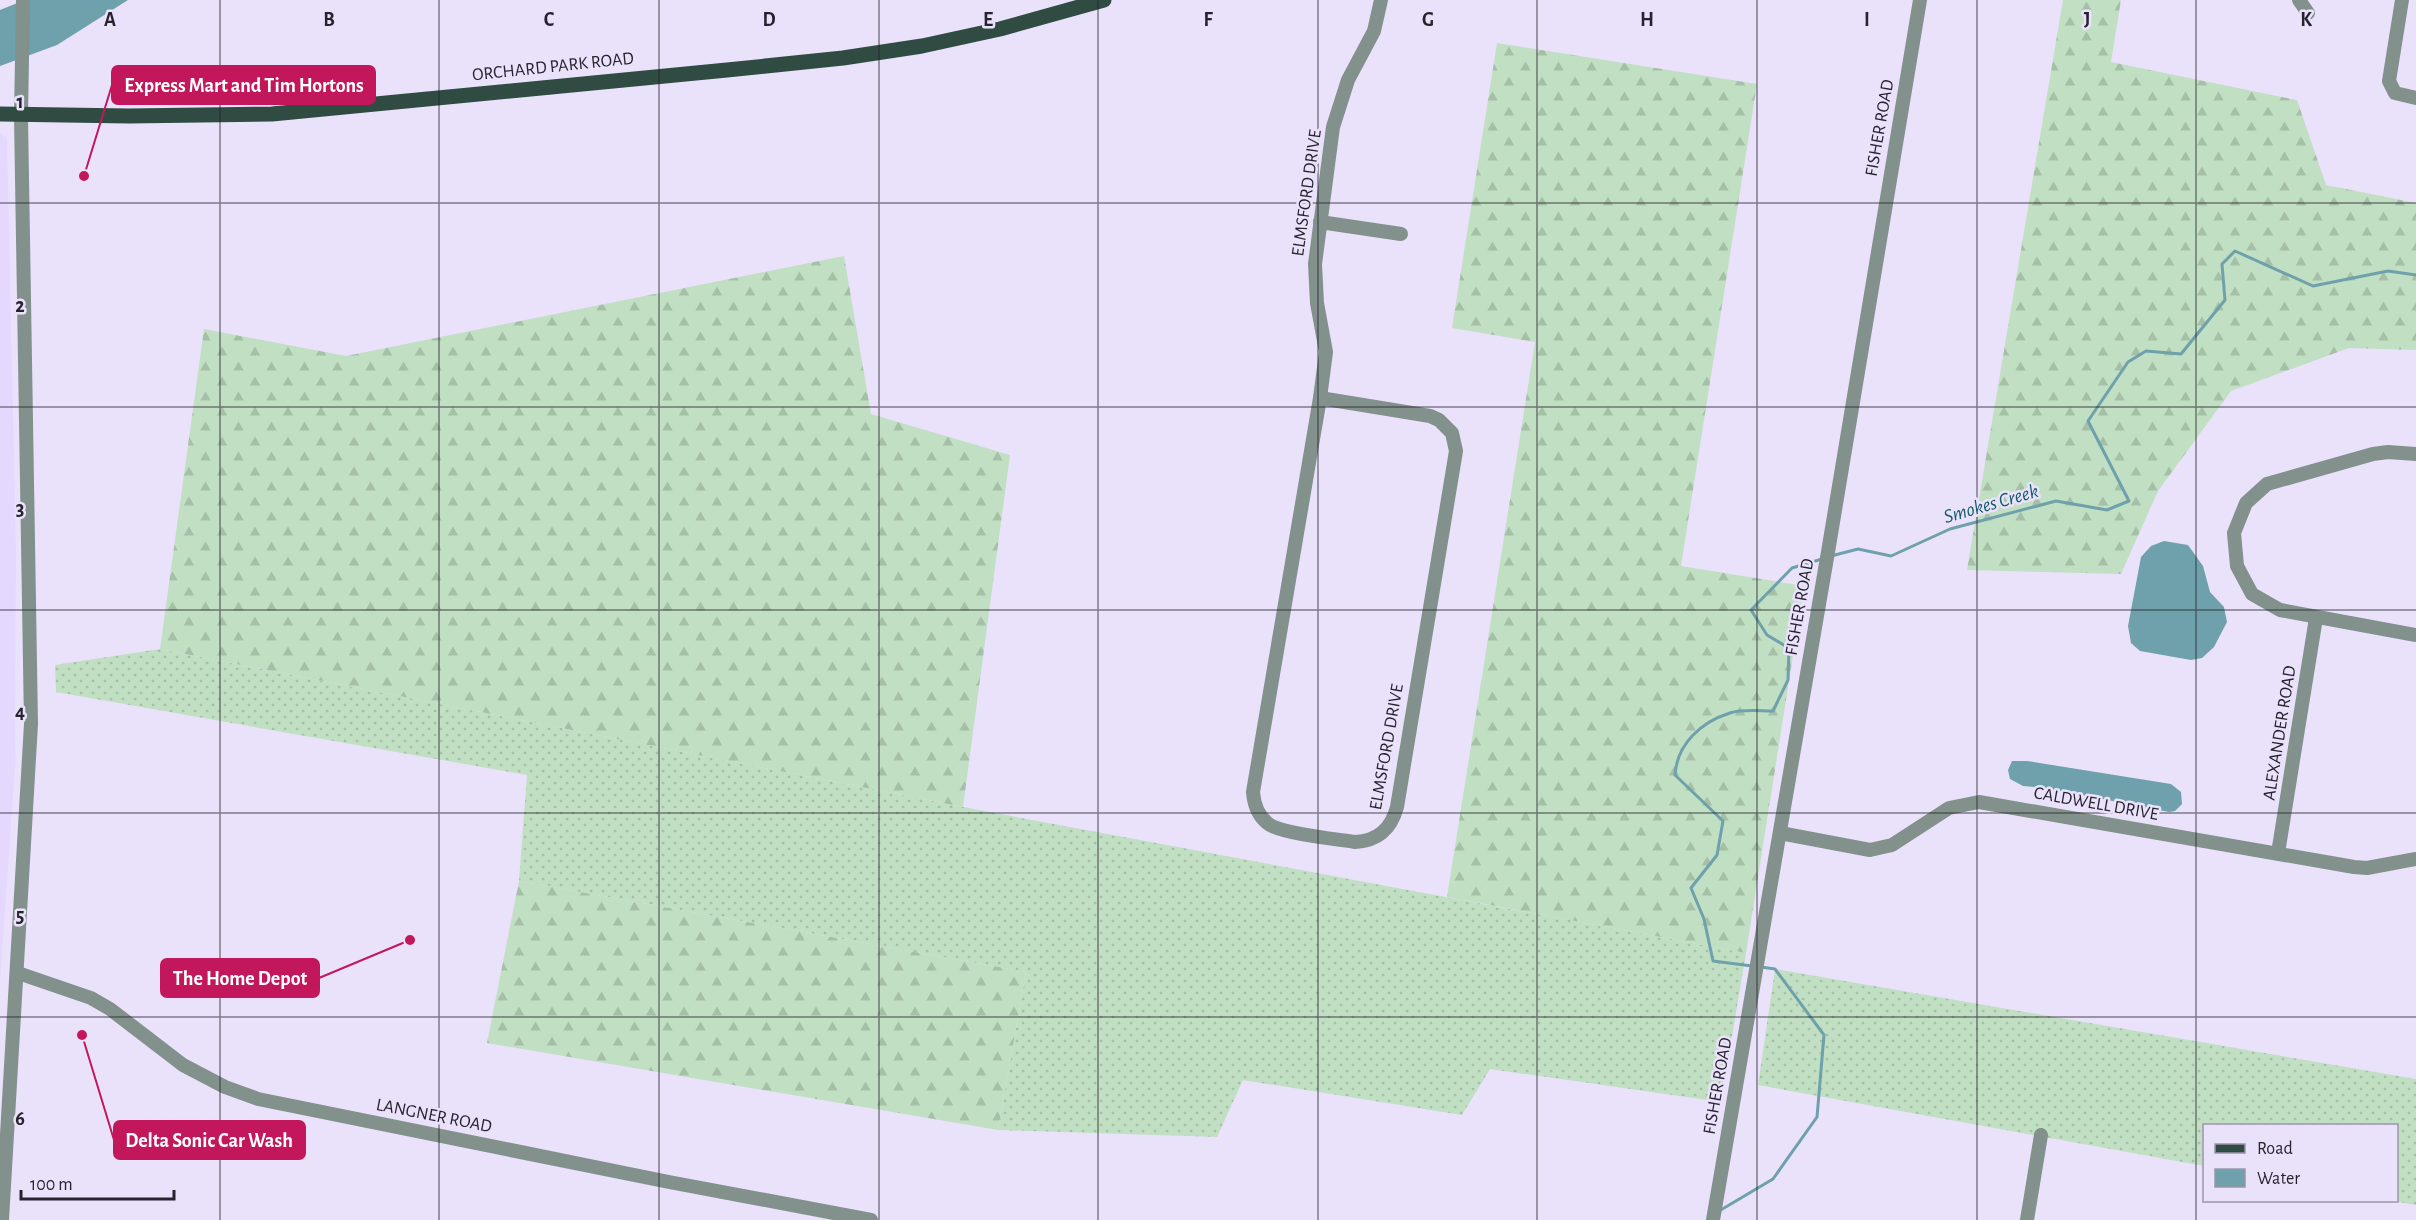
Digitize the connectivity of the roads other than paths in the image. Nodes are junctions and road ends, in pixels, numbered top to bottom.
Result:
1 (23, 0) edge
2 (1104, 0) edge
3 (1381, 0) edge
4 (1920, 0) edge
5 (2299, 0) edge
6 (2402, 0) edge
7 (2308, 13) dead end
8 (2416, 98) edge
9 (0, 114) edge
10 (21, 114) junction
11 (1320, 222) junction
12 (1401, 234) dead end
13 (1320, 398) junction
14 (2416, 454) edge
15 (2316, 618) junction
16 (2416, 635) edge
17 (1780, 833) junction
18 (2278, 853) junction
19 (2416, 859) edge
20 (18, 973) junction
21 (2041, 1135) dead end
22 (2, 1220) edge
23 (871, 1220) edge
24 (1713, 1220) edge
25 (2027, 1220) edge

1 - 10 street
2 - 10 main road, ORCHARD PARK ROAD
3 - 11 street, ELMSFORD DRIVE
4 - 17 street, FISHER ROAD
5 - 7 street
6 - 8 street
9 - 10 main road, ORCHARD PARK ROAD
10 - 20 street
11 - 12 street
11 - 13 street, ELMSFORD DRIVE
13 - 13 street, ELMSFORD DRIVE
14 - 15 street
15 - 16 street
15 - 18 street, ALEXANDER ROAD
17 - 18 street, CALDWELL DRIVE
17 - 24 street, FISHER ROAD
18 - 19 street, CALDWELL DRIVE
20 - 22 street
20 - 23 street, LANGNER ROAD
21 - 25 street

